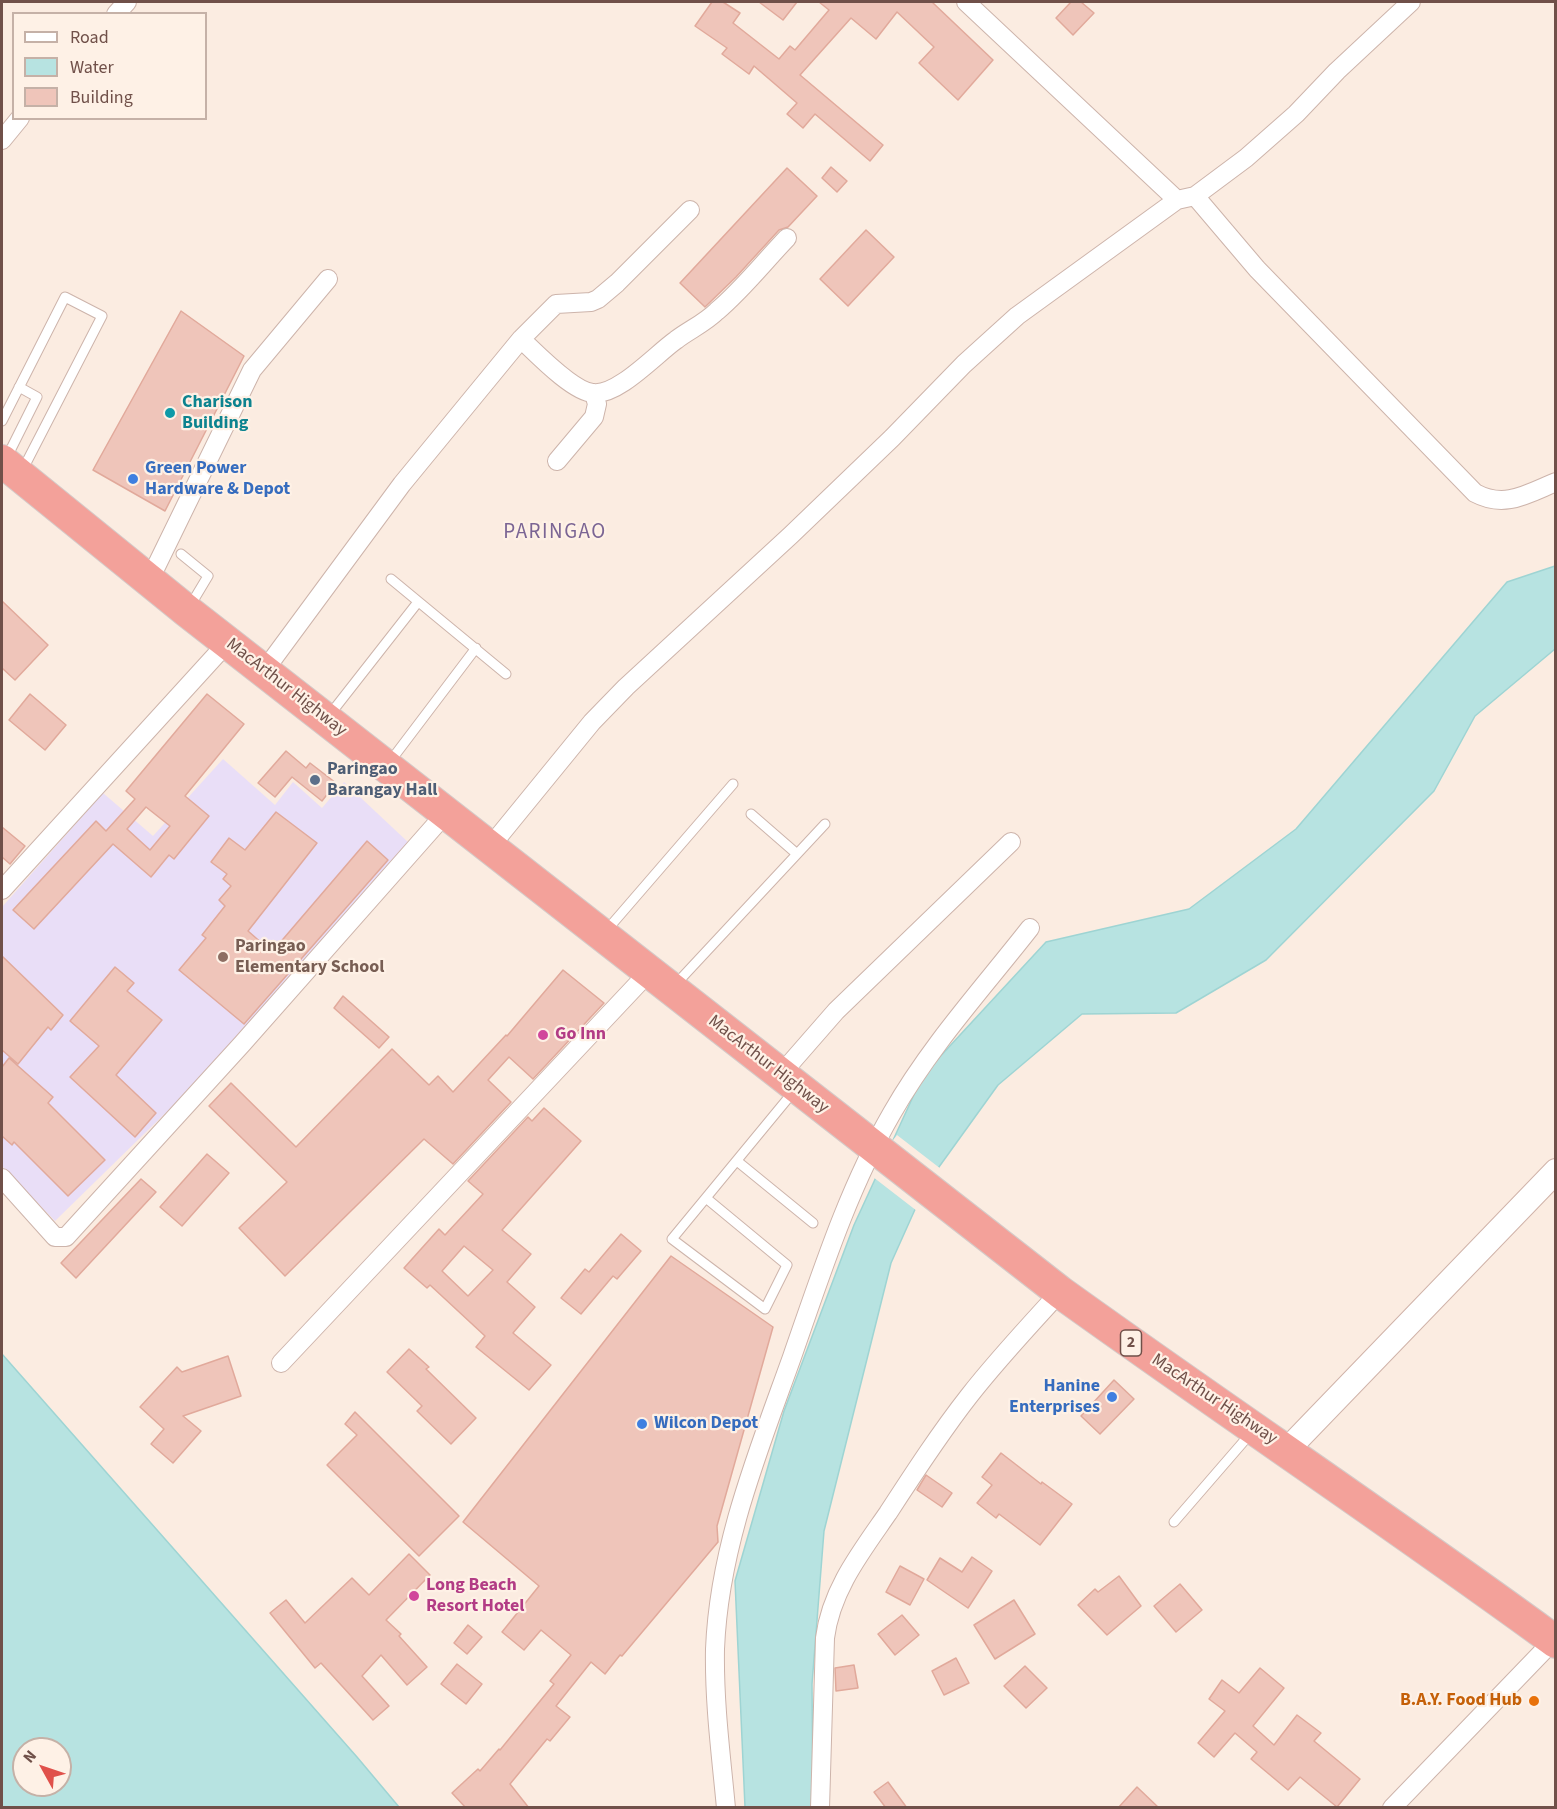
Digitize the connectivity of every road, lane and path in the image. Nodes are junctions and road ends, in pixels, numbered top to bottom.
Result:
1 (966, 2) edge
2 (1410, 2) edge
3 (18, 120) edge
4 (2, 140) edge
5 (1195, 196) junction
6 (1177, 200) junction
7 (690, 210) dead end
8 (787, 238) dead end
9 (328, 279) dead end
10 (521, 339) junction
11 (19, 387) junction
12 (594, 394) junction
13 (2, 421) edge
14 (557, 461) dead end
15 (8, 467) edge
16 (1556, 482) edge
17 (181, 554) dead end
18 (391, 579) dead end
19 (148, 580) junction
20 (418, 603) junction
21 (187, 611) junction
22 (228, 643) junction
23 (476, 648) junction
24 (264, 671) junction
25 (506, 674) dead end
26 (330, 722) junction
27 (390, 769) junction
28 (733, 784) dead end
29 (446, 813) junction
30 (751, 814) dead end
31 (825, 824) dead end
32 (1011, 842) dead end
33 (490, 847) junction
34 (797, 854) junction
35 (2, 890) edge
36 (1030, 928) dead end
37 (602, 935) junction
38 (660, 980) junction
39 (789, 1081) junction
40 (877, 1151) junction
41 (737, 1161) junction
42 (1556, 1171) edge
43 (2, 1178) edge
44 (706, 1198) junction
45 (813, 1223) dead end
46 (1060, 1292) junction
47 (280, 1363) dead end
48 (1255, 1428) junction
49 (1287, 1450) junction
50 (1174, 1522) dead end
51 (1555, 1641) edge
52 (726, 1808) edge
53 (820, 1808) edge
54 (1392, 1808) edge

1 - 6 street
2 - 5 street
3 - 4 street
5 - 6 street
5 - 16 street
6 - 33 street
7 - 10 street
8 - 12 street
9 - 19 street
10 - 12 street
10 - 24 street
11 - 13 lane
11 - 15 lane
11 - 15 lane
12 - 14 street
15 - 19 highway, MacArthur Highway / 2
17 - 21 lane
18 - 20 lane
19 - 21 highway, MacArthur Highway / 2
20 - 23 lane
20 - 26 lane
21 - 22 highway, MacArthur Highway / 2
22 - 24 highway, MacArthur Highway / 2
22 - 35 street
23 - 25 lane
23 - 27 lane
24 - 26 highway, MacArthur Highway / 2
26 - 27 highway, MacArthur Highway / 2
27 - 29 highway, MacArthur Highway / 2
28 - 37 lane
29 - 33 highway, MacArthur Highway / 2
29 - 43 street
30 - 34 lane
31 - 34 lane
32 - 39 street
33 - 37 highway, MacArthur Highway / 2
34 - 38 lane
36 - 40 street
37 - 38 highway, MacArthur Highway / 2
38 - 39 highway, MacArthur Highway / 2
38 - 47 street
39 - 40 highway, MacArthur Highway / 2
39 - 41 lane
40 - 46 highway, MacArthur Highway / 2
40 - 52 street
41 - 44 lane
41 - 45 lane
42 - 49 street
44 - 44 lane
46 - 48 highway, MacArthur Highway / 2
46 - 53 street
48 - 49 highway, MacArthur Highway / 2
48 - 50 lane
49 - 51 highway, MacArthur Highway / 2
51 - 54 street

